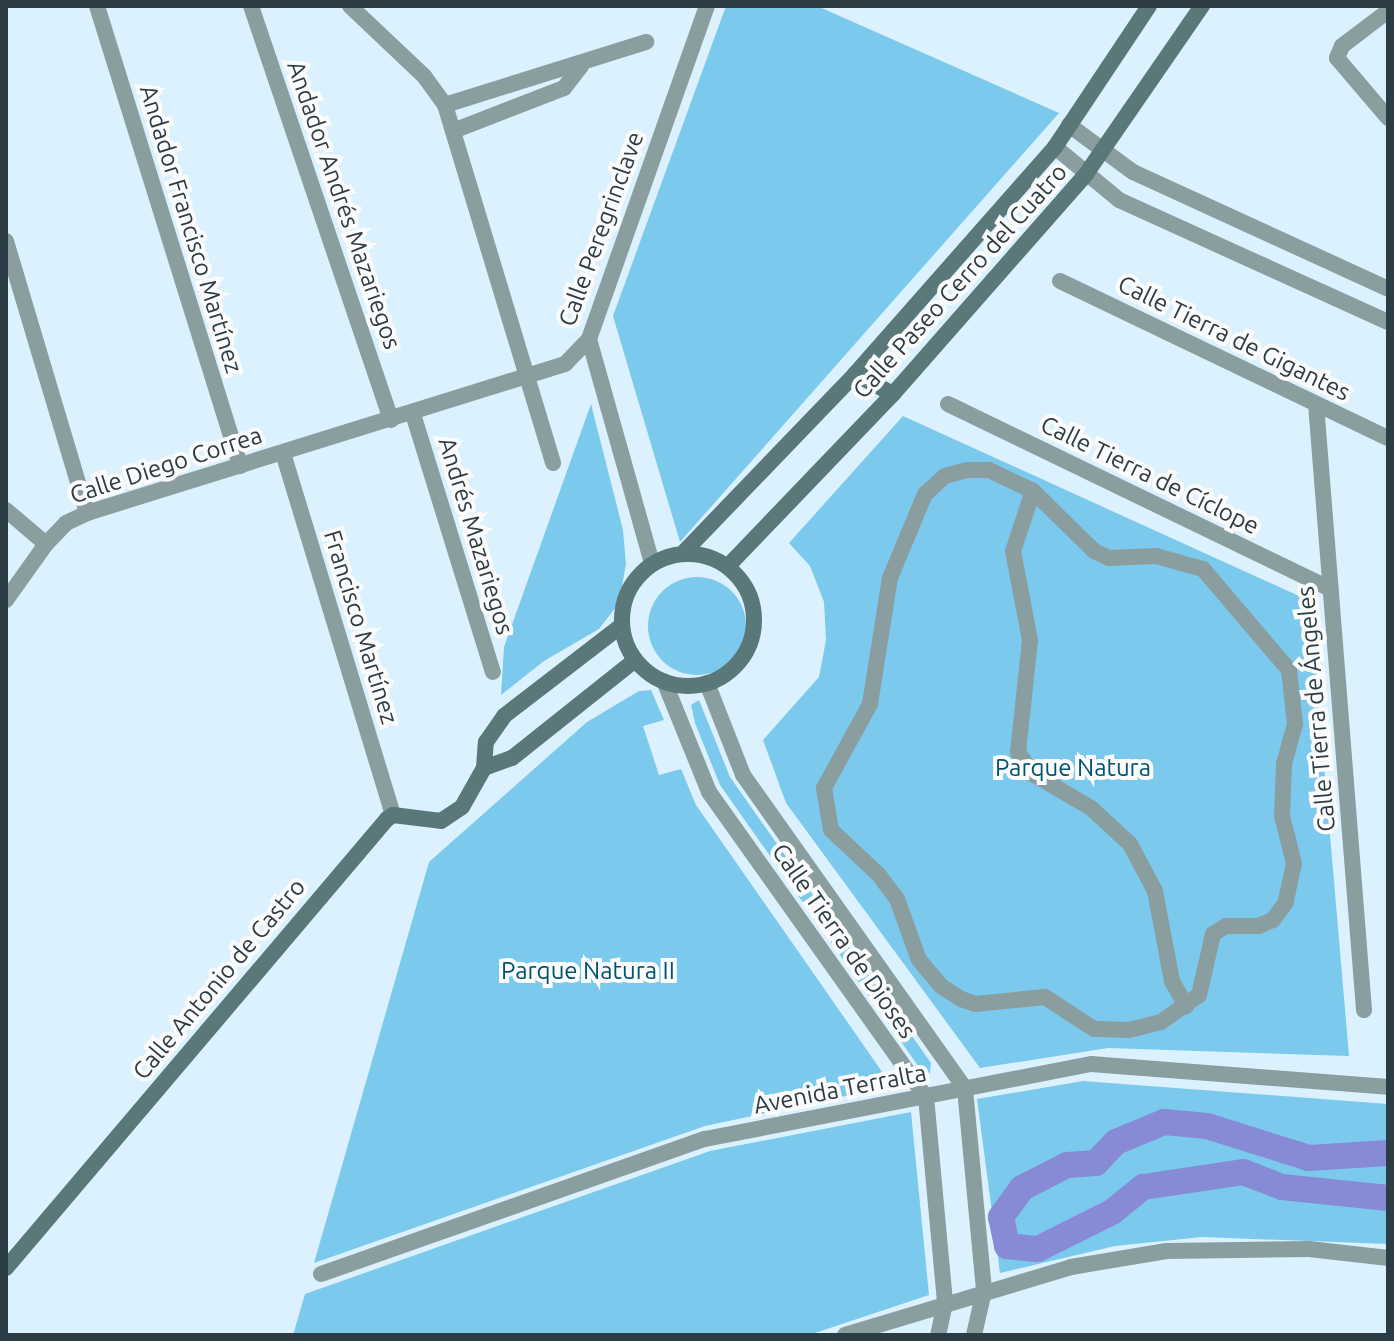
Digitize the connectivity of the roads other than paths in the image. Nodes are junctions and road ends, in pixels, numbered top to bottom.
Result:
1 (97, 6) edge
2 (251, 6) edge
3 (350, 6) edge
4 (707, 6) edge
5 (1149, 6) edge
6 (1202, 6) edge
7 (1388, 11) edge
8 (646, 42) dead end
9 (581, 66) junction
10 (445, 105) junction
11 (1388, 118) edge
12 (1069, 125) junction
13 (453, 131) junction
14 (1055, 147) junction
15 (1103, 151) junction
16 (1086, 174) junction
17 (6, 241) edge
18 (1060, 281) dead end
19 (1388, 289) edge
20 (1388, 322) edge
21 (589, 339) junction
22 (855, 374) junction
23 (528, 380) junction
24 (893, 394) junction
25 (948, 404) dead end
26 (1316, 404) junction
27 (413, 414) junction
28 (391, 420) junction
29 (1388, 438) edge
30 (283, 453) junction
31 (553, 463) dead end
32 (240, 466) junction
33 (1033, 491) junction
34 (6, 510) edge
35 (87, 513) junction
36 (46, 544) junction
37 (683, 553) junction
38 (652, 563) junction
39 (728, 566) junction
40 (1331, 589) junction
41 (6, 600) edge
42 (622, 625) junction
43 (635, 660) junction
44 (493, 672) dead end
45 (664, 681) junction
46 (707, 683) junction
47 (484, 768) junction
48 (393, 815) junction
49 (1186, 1006) junction
50 (1364, 1010) dead end
51 (1388, 1087) edge
52 (965, 1089) junction
53 (926, 1097) junction
54 (1388, 1258) edge
55 (6, 1268) edge
56 (321, 1274) dead end
57 (984, 1291) junction
58 (945, 1303) junction
59 (845, 1335) edge
60 (938, 1335) edge
61 (974, 1335) edge

1 - 32 street, Andador Francisco Martínez
2 - 28 street, Andador Andrés Mazariegos
3 - 10 street
4 - 21 street, Calle Peregrinclave
5 - 12 street, Calle Paseo Cerro del Cuatro
6 - 15 street, Calle Paseo Cerro del Cuatro
7 - 11 street
8 - 9 street
9 - 10 street
9 - 13 street
10 - 13 street
12 - 14 street, Calle Paseo Cerro del Cuatro
12 - 15 street
13 - 23 street
14 - 16 street
14 - 22 street, Calle Paseo Cerro del Cuatro
15 - 16 street, Calle Paseo Cerro del Cuatro
15 - 19 street
16 - 20 street
16 - 24 street, Calle Paseo Cerro del Cuatro
17 - 35 street
18 - 26 street, Calle Tierra de Gigantes
21 - 23 street, Calle Peregrinclave
21 - 38 street
22 - 24 street
22 - 37 street, Calle Paseo Cerro del Cuatro
23 - 27 street, Calle Peregrinclave
23 - 31 street
24 - 39 street, Calle Paseo Cerro del Cuatro
25 - 40 street, Calle Tierra de Cíclope
26 - 29 street, Calle Tierra de Gigantes
26 - 40 street, Calle Tierra de Ángeles
27 - 28 street, Calle Peregrinclave
27 - 44 street, Andrés Mazariegos
28 - 30 street, Calle Peregrinclave
30 - 32 street, Calle Diego Correa
30 - 48 street, Francisco Martínez
32 - 35 street, Calle Diego Correa
33 - 49 street
33 - 49 street
33 - 49 street
34 - 36 street
35 - 36 street, Calle Diego Correa
36 - 41 street, Calle Diego Correa
37 - 38 street
37 - 39 street
38 - 42 street
39 - 46 street
40 - 50 street, Calle Tierra de Ángeles
42 - 43 street
42 - 47 street
43 - 45 street
43 - 47 street
45 - 46 street
45 - 53 street, Calle Tierra de Dioses
46 - 52 street, Calle Tierra de Dioses
47 - 48 street
48 - 55 street, Calle Antonio de Castro
51 - 52 street, Avenida Terralta
52 - 53 street, Avenida Terralta
52 - 57 street, Calle Tierra de Dioses
53 - 56 street, Avenida Terralta
53 - 58 street
54 - 57 street
57 - 58 street
57 - 61 street, Calle Tierra de Dioses
58 - 59 street
58 - 60 street

